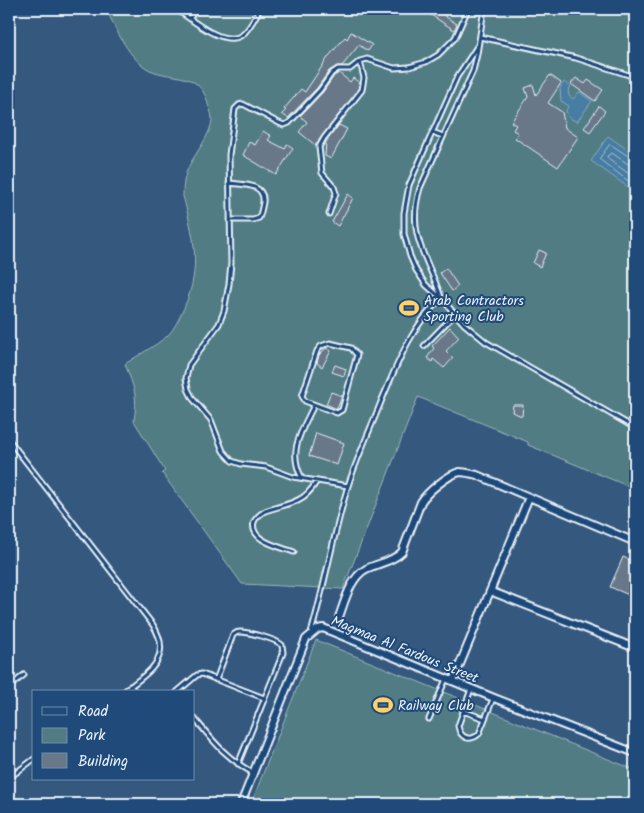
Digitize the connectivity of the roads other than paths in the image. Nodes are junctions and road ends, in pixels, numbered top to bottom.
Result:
1 (176, 9) edge
2 (196, 9) edge
3 (260, 9) edge
4 (468, 9) edge
5 (472, 9) edge
6 (483, 10) edge
7 (190, 18) junction
8 (480, 37) junction
9 (478, 45) junction
10 (360, 61) junction
11 (635, 76) edge
12 (432, 132) junction
13 (443, 136) junction
14 (229, 183) junction
15 (330, 214) dead end
16 (230, 220) junction
17 (441, 298) junction
18 (455, 314) junction
19 (424, 346) dead end
20 (314, 405) junction
21 (635, 428) edge
22 (9, 440) edge
23 (302, 478) junction
24 (317, 481) junction
25 (348, 486) junction
26 (529, 497) junction
27 (635, 542) edge
28 (294, 552) dead end
29 (490, 591) junction
30 (338, 617) dead end
31 (311, 634) junction
32 (635, 648) edge
33 (24, 675) dead end
34 (446, 678) junction
35 (216, 680) junction
36 (453, 682) junction
37 (130, 686) junction
38 (9, 687) edge
39 (471, 689) junction
40 (125, 690) edge
41 (133, 690) edge
42 (179, 690) edge
43 (264, 698) junction
44 (494, 698) junction
45 (463, 711) junction
46 (195, 719) edge
47 (429, 719) dead end
48 (485, 719) junction
49 (635, 753) edge
50 (32, 761) edge
51 (238, 764) junction
52 (253, 773) junction
53 (9, 778) edge
54 (241, 804) edge

1 - 7 lane
2 - 7 lane
3 - 7 lane
4 - 10 lane
5 - 6 lane
6 - 8 lane
8 - 9 lane
8 - 11 lane
9 - 12 lane
9 - 13 lane
10 - 14 lane
10 - 15 lane
12 - 13 lane
12 - 17 lane
13 - 17 lane
14 - 16 lane
14 - 16 lane
16 - 23 lane
17 - 18 lane
17 - 25 lane
18 - 19 lane
18 - 21 lane
20 - 20 lane
20 - 23 lane
22 - 37 lane
23 - 24 lane
24 - 25 lane
24 - 28 lane
25 - 31 lane
26 - 27 street
26 - 29 street
26 - 30 street
29 - 32 street
29 - 36 street
31 - 34 street, Magmaa Al Fardous Street
31 - 52 street, Magmaa Al Fardous Street
33 - 38 lane
34 - 36 street, Magmaa Al Fardous Street
34 - 47 lane
35 - 42 lane
35 - 43 lane
35 - 43 lane
36 - 39 street, Magmaa Al Fardous Street
37 - 40 lane
37 - 41 lane
39 - 44 street, Magmaa Al Fardous Street
39 - 45 lane
43 - 51 lane
44 - 48 lane
44 - 49 street, Magmaa Al Fardous Street
45 - 48 lane
45 - 48 lane
46 - 51 lane
50 - 53 lane
51 - 52 lane
52 - 54 street, Magmaa Al Fardous Street

